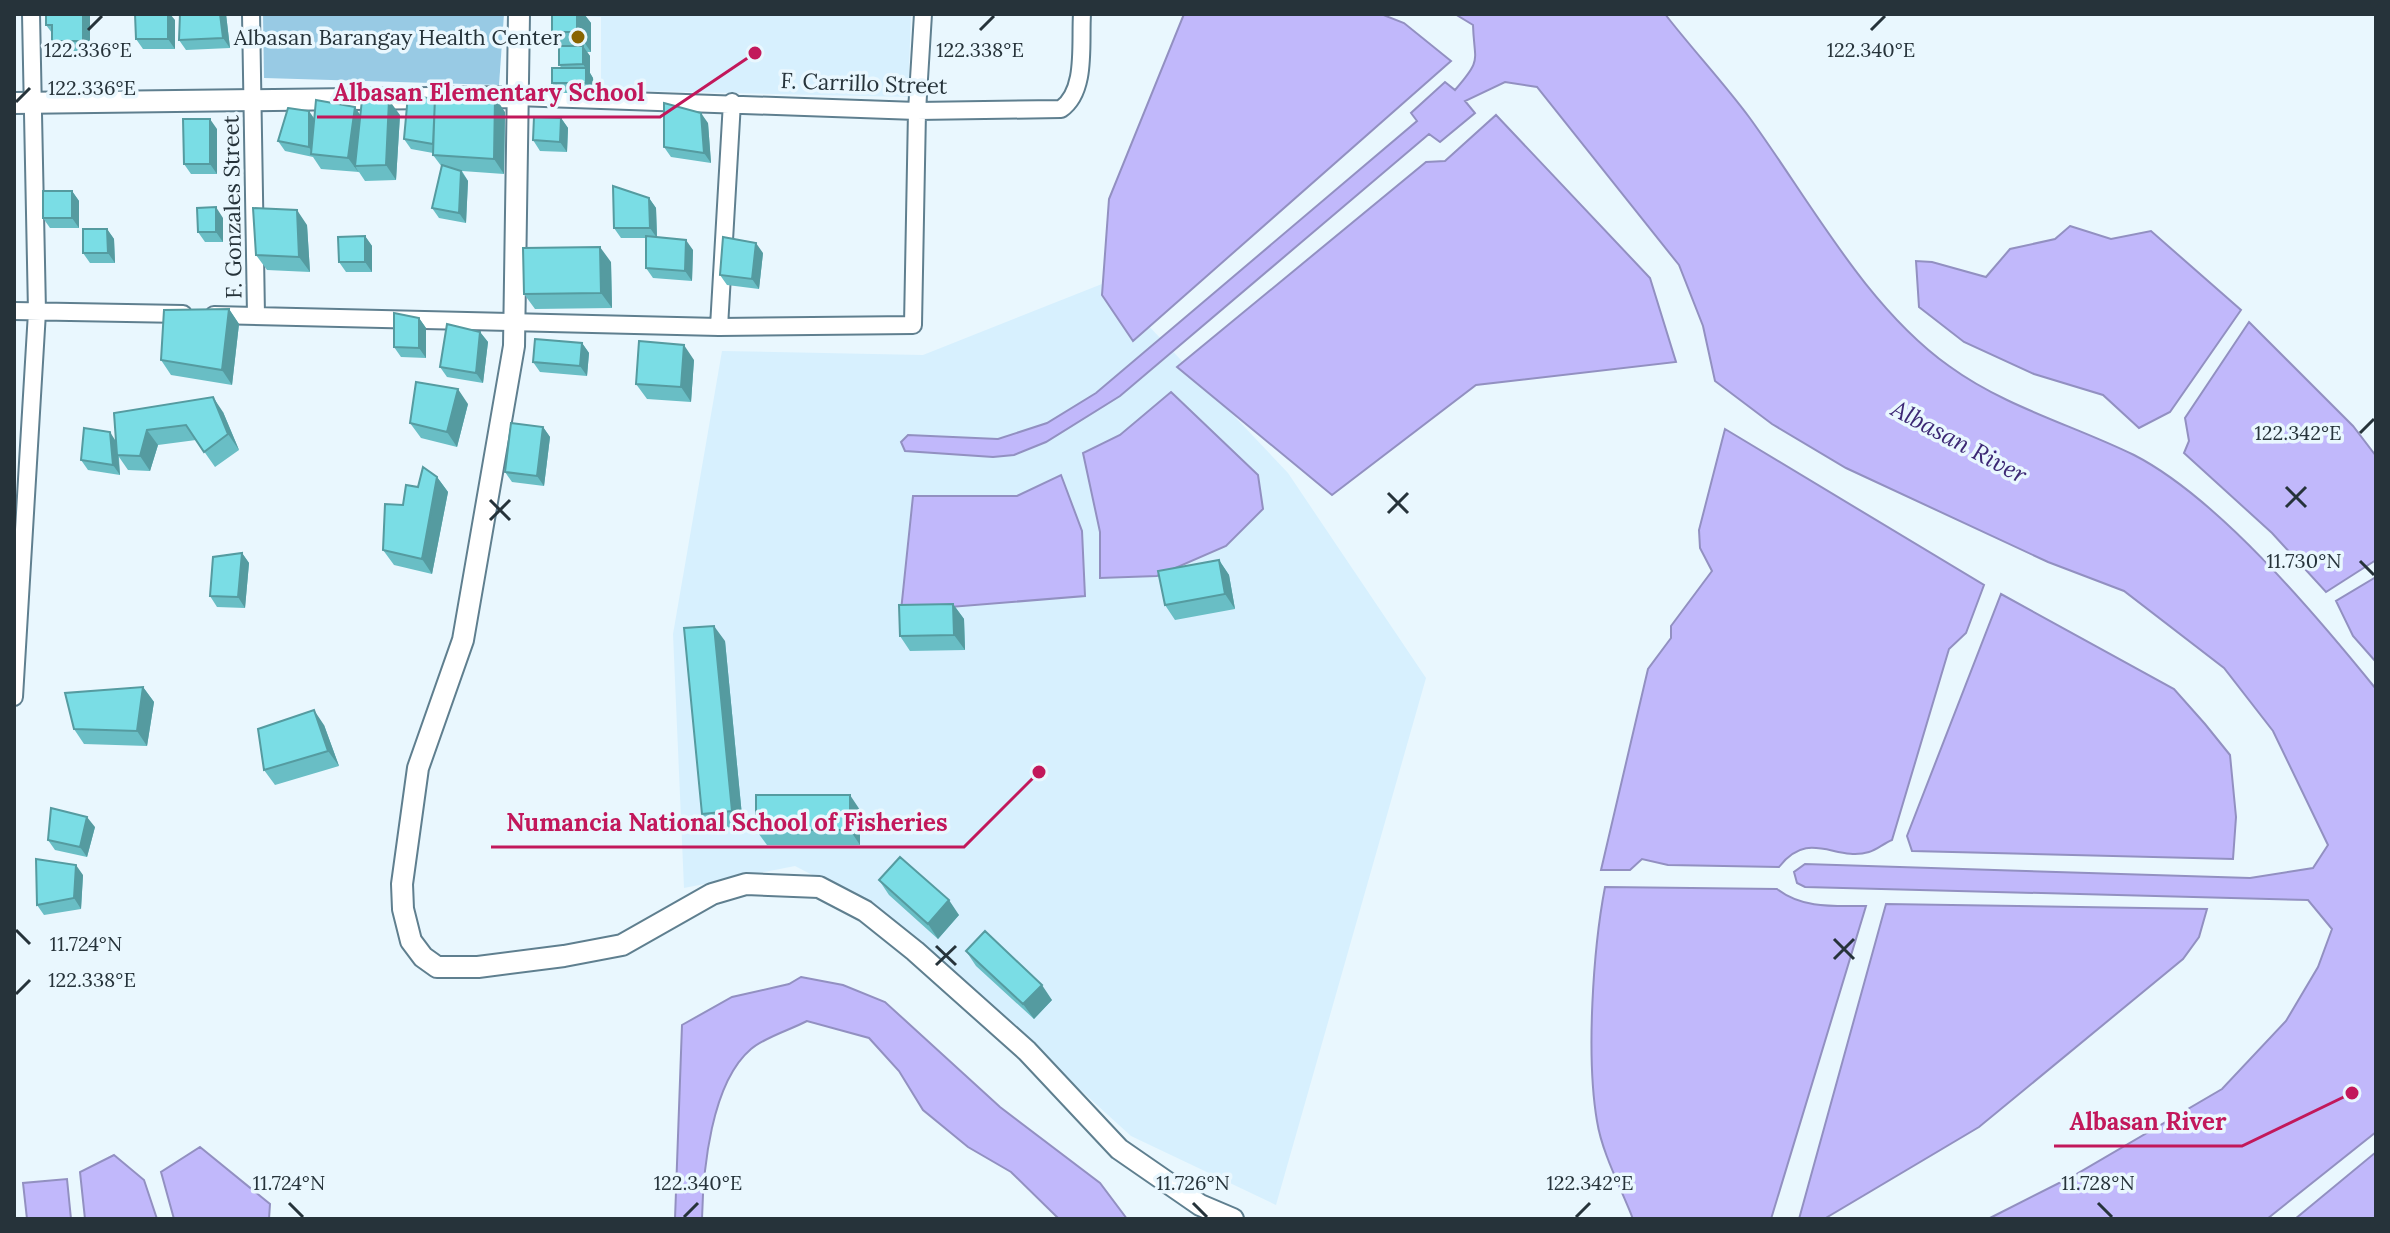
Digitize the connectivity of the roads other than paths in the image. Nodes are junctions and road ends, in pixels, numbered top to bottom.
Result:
1 (31, 14) edge
2 (251, 14) edge
3 (519, 14) edge
4 (923, 14) edge
5 (1082, 14) edge
6 (251, 97) junction
7 (516, 97) junction
8 (732, 102) junction
9 (24, 103) edge
10 (917, 111) junction
11 (14, 311) edge
12 (37, 312) junction
13 (256, 315) junction
14 (515, 320) junction
15 (719, 327) junction
16 (15, 670) edge
17 (14, 697) edge
18 (1233, 1219) edge

1 - 9 street
2 - 6 street, F. Gonzales Street
3 - 7 street
4 - 10 street
5 - 10 street, F. Carrillo Street
6 - 7 street, F. Carrillo Street
6 - 9 street, F. Carrillo Street
6 - 13 street, F. Gonzales Street
7 - 8 street, F. Carrillo Street
7 - 14 street
8 - 10 street, F. Carrillo Street
8 - 15 street
9 - 12 street
10 - 15 street
11 - 12 street
12 - 13 street
12 - 16 street
13 - 14 street
14 - 15 street
14 - 18 street
16 - 17 street

